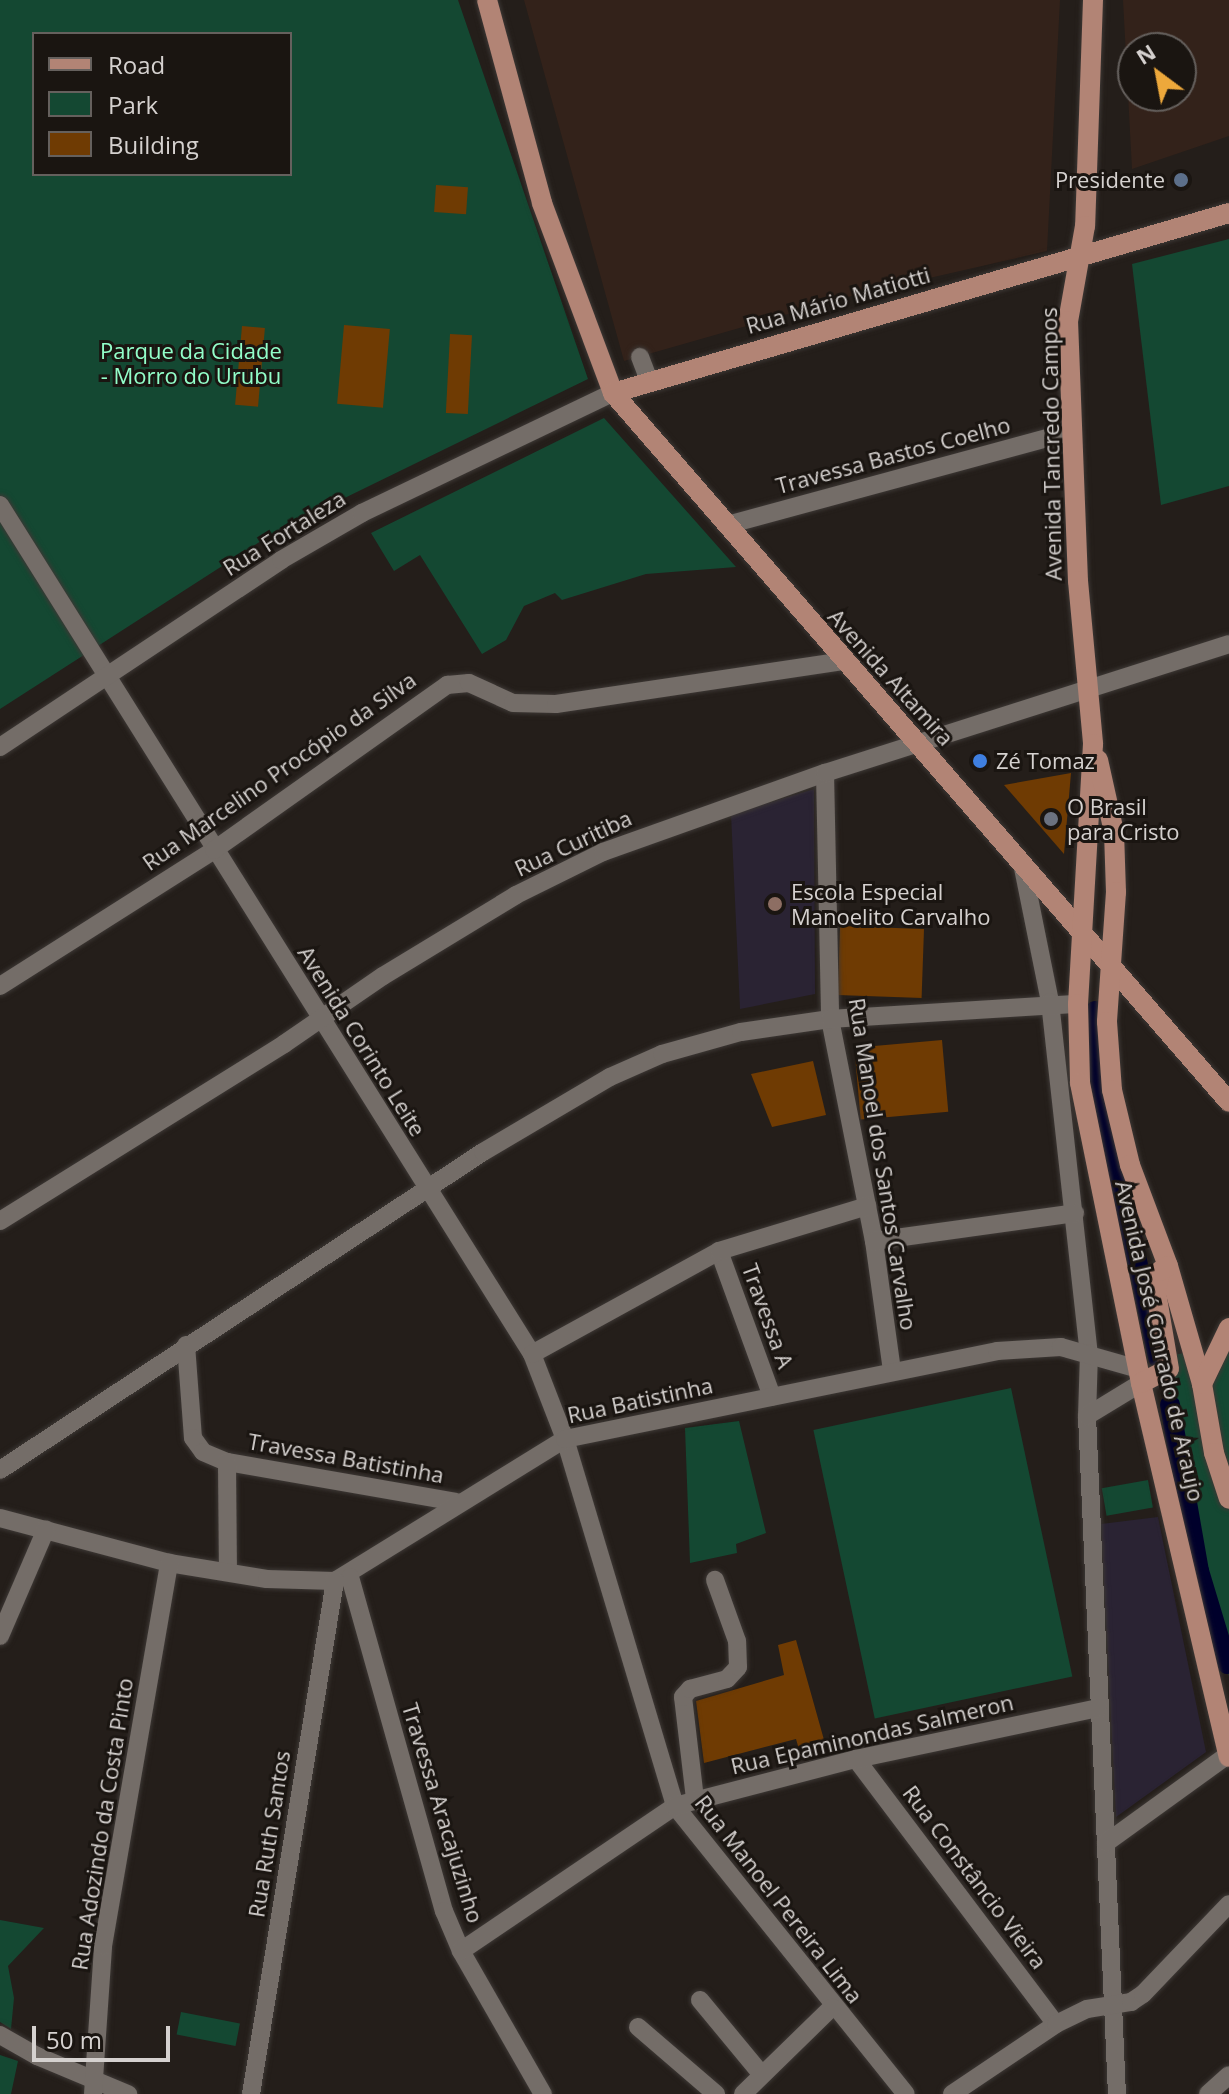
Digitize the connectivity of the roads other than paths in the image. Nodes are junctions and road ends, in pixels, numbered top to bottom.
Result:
1 (487, 0) edge
2 (1093, 0) edge
3 (1229, 213) edge
4 (1078, 254) junction
5 (640, 357) dead end
6 (649, 380) junction
7 (613, 393) junction
8 (1072, 431) junction
9 (0, 505) edge
10 (727, 525) junction
11 (1229, 644) edge
12 (843, 661) junction
13 (106, 674) junction
14 (1086, 687) junction
15 (919, 744) junction
16 (1093, 744) junction
17 (0, 747) edge
18 (825, 773) junction
19 (214, 850) junction
20 (1021, 861) junction
21 (1085, 931) junction
22 (1111, 964) junction
23 (0, 986) edge
24 (1050, 1002) junction
25 (1078, 1004) junction
26 (830, 1019) junction
27 (321, 1021) junction
28 (1229, 1102) edge
29 (427, 1191) junction
30 (867, 1206) junction
31 (1075, 1213) junction
32 (0, 1221) edge
33 (874, 1241) junction
34 (719, 1251) junction
35 (1168, 1266) junction
36 (1229, 1328) edge
37 (186, 1345) junction
38 (1089, 1353) junction
39 (532, 1354) junction
40 (892, 1371) junction
41 (1139, 1376) junction
42 (1202, 1384) junction
43 (772, 1397) junction
44 (1087, 1416) junction
45 (565, 1439) junction
46 (227, 1462) junction
47 (0, 1470) edge
48 (1229, 1499) edge
49 (456, 1502) junction
50 (0, 1518) edge
51 (46, 1529) junction
52 (169, 1563) junction
53 (228, 1572) junction
54 (342, 1579) junction
55 (715, 1580) dead end
56 (0, 1636) edge
57 (1098, 1708) junction
58 (1229, 1756) edge
59 (856, 1759) junction
60 (695, 1799) junction
61 (675, 1806) junction
62 (1106, 1843) junction
63 (1229, 1904) edge
64 (461, 1951) junction
65 (700, 2000) dead end
66 (1112, 2004) junction
67 (832, 2007) junction
68 (1056, 2024) junction
69 (638, 2027) dead end
70 (0, 2035) edge
71 (762, 2075) junction
72 (1229, 2075) edge
73 (95, 2087) edge
74 (1211, 2093) edge
75 (128, 2094) edge
76 (251, 2094) edge
77 (543, 2094) edge
78 (716, 2094) edge
79 (743, 2094) edge
80 (906, 2094) edge
81 (952, 2094) edge
82 (1117, 2094) edge

1 - 7 main road
2 - 4 main road, Avenida Tancredo Campos
3 - 4 main road, Rua Mário Matiotti
4 - 6 main road, Rua Mário Matiotti
4 - 8 main road, Avenida Tancredo Campos
5 - 6 street
6 - 7 main road, Rua Mário Matiotti
7 - 10 main road, Avenida Altamira
7 - 13 street, Rua Fortaleza
8 - 10 street, Travessa Bastos Coelho
8 - 14 main road, Avenida Tancredo Campos
9 - 13 street, Avenida Corinto Leite
10 - 12 main road, Avenida Altamira
11 - 14 street, Rua Curitiba
12 - 15 main road, Avenida Altamira
12 - 19 street, Rua Marcelino Procópio da Silva
13 - 17 street, Rua Fortaleza
13 - 19 street, Avenida Corinto Leite
14 - 15 street, Rua Curitiba
14 - 16 main road, Avenida Tancredo Campos
15 - 18 street, Rua Curitiba
15 - 20 main road, Avenida Altamira
16 - 21 main road, Avenida Tancredo Campos
16 - 22 main road, Avenida Tancredo Campos
18 - 26 street, Rua Manoel dos Santos Carvalho
18 - 27 street, Rua Curitiba
19 - 23 street, Rua Marcelino Procópio da Silva
19 - 27 street, Avenida Corinto Leite
20 - 21 main road, Avenida Altamira
20 - 24 street
21 - 22 main road, Avenida Altamira
21 - 25 main road, Avenida José Conrado de Araujo
22 - 28 main road, Avenida Altamira
22 - 35 main road, Avenida José Conrado de Araujo
24 - 25 street
24 - 26 street
24 - 31 street
25 - 41 main road, Avenida José Conrado de Araujo
26 - 29 street
26 - 30 street, Rua Manoel dos Santos Carvalho
27 - 29 street, Avenida Corinto Leite
27 - 32 street, Rua Curitiba
29 - 37 street
29 - 39 street, Avenida Corinto Leite
30 - 33 street, Rua Manoel dos Santos Carvalho
30 - 34 street
31 - 33 street
31 - 38 street
33 - 40 street, Rua Manoel dos Santos Carvalho
34 - 39 street
34 - 43 street, Travessa A
35 - 41 main road
35 - 42 main road, Avenida José Conrado de Araujo
36 - 42 main road
37 - 46 street, Travessa Batistinha
37 - 47 street
38 - 40 street, Rua Batistinha
38 - 41 street, Rua Batistinha
38 - 44 street
39 - 45 street, Avenida Corinto Leite
40 - 43 street, Rua Batistinha
41 - 44 street
41 - 58 main road, Avenida José Conrado de Araujo
42 - 48 main road, Avenida José Conrado de Araujo
43 - 45 street, Rua Batistinha
44 - 57 street
45 - 49 street, Rua Batistinha
45 - 61 street, Rua Manoel Pereira Lima
46 - 49 street, Travessa Batistinha
46 - 53 street, Travessa Batistinha
49 - 54 street, Rua Batistinha
50 - 51 street
51 - 52 street
51 - 56 street
52 - 53 street
52 - 73 street, Rua Adozindo da Costa Pinto
53 - 54 street
54 - 64 street, Travessa Aracajuzinho
54 - 76 street, Rua Ruth Santos
55 - 60 street
57 - 59 street, Rua Epaminondas Salmeron
57 - 62 street
58 - 62 street
59 - 60 street, Rua Epaminondas Salmeron
59 - 68 street, Rua Constâncio Vieira
60 - 61 street, Rua Epaminondas Salmeron
61 - 64 street, Rua Epaminondas Salmeron
61 - 67 street, Rua Manoel Pereira Lima
62 - 66 street
63 - 66 street
64 - 77 street, Travessa Aracajuzinho
65 - 71 street
66 - 68 street
66 - 82 street
67 - 71 street
67 - 80 street, Rua Manoel Pereira Lima
68 - 81 street
69 - 78 street
70 - 73 street
71 - 79 street
72 - 74 street
73 - 75 street

